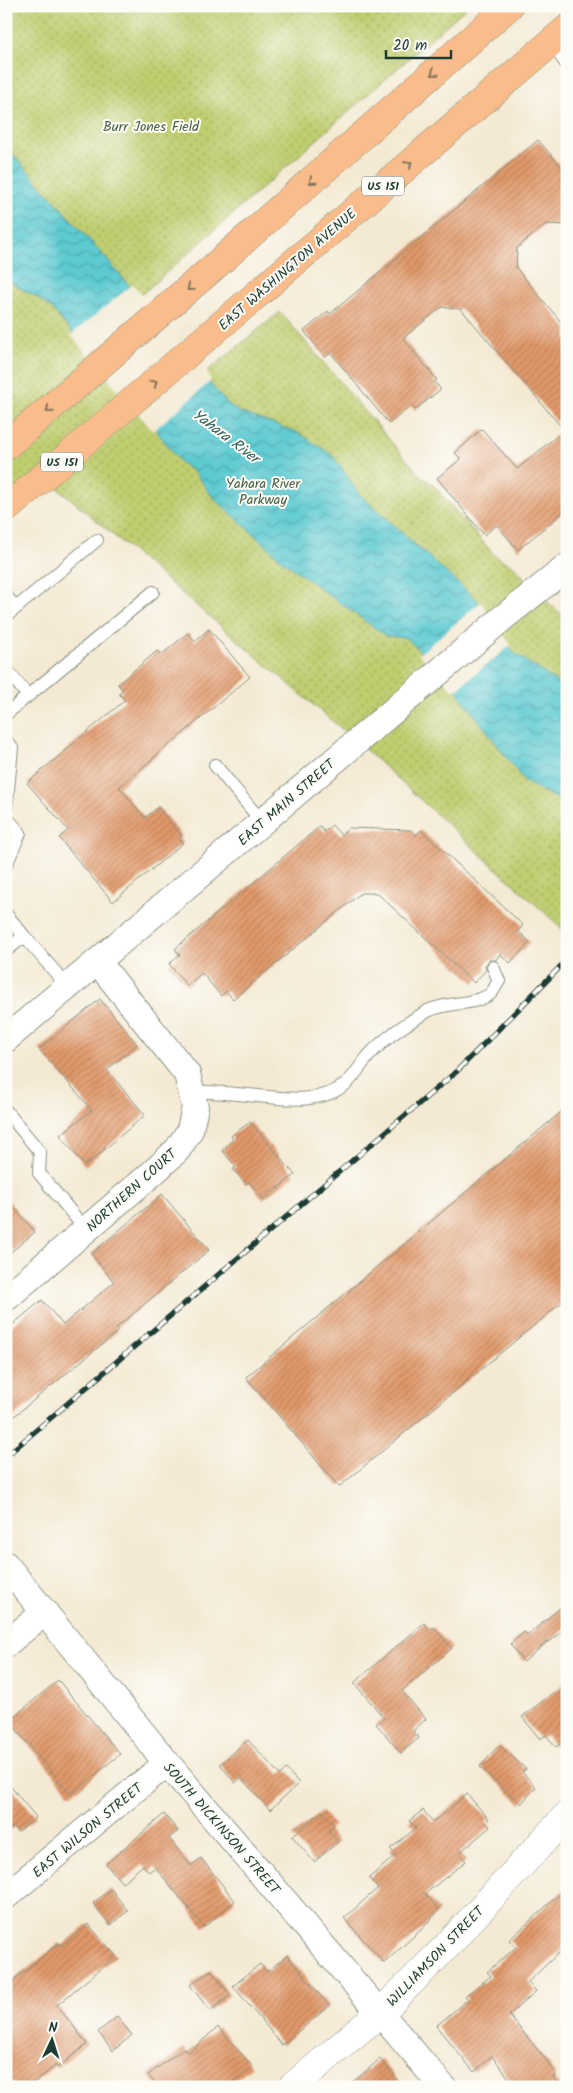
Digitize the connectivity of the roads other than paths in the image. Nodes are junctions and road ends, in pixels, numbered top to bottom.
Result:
1 (509, 6) edge
2 (559, 35) edge
3 (567, 65) edge
4 (6, 446) edge
5 (6, 509) edge
6 (97, 540) dead end
7 (567, 567) edge
8 (153, 592) dead end
9 (6, 596) edge
10 (11, 612) edge
11 (6, 669) edge
12 (28, 696) junction
13 (6, 714) edge
14 (6, 741) edge
15 (215, 765) dead end
16 (6, 810) edge
17 (6, 816) edge
18 (262, 822) junction
19 (6, 865) edge
20 (6, 914) edge
21 (24, 936) junction
22 (6, 950) edge
23 (98, 962) junction
24 (493, 967) dead end
25 (68, 987) junction
26 (6, 1039) edge
27 (191, 1091) junction
28 (6, 1112) edge
29 (86, 1230) junction
30 (6, 1298) edge
31 (6, 1565) edge
32 (45, 1612) junction
33 (6, 1644) edge
34 (167, 1763) junction
35 (567, 1815) edge
36 (6, 1896) edge
37 (381, 2012) junction
38 (292, 2087) edge
39 (443, 2087) edge

1 -> 4 main road
2 - 3 lane
5 -> 2 main road, EAST WASHINGTON AVENUE / US 151
6 - 10 lane
7 - 18 street, EAST MAIN STREET
8 - 12 lane
9 - 10 lane
11 - 12 lane
12 - 13 lane
14 - 16 lane
15 - 18 lane
17 - 19 lane
18 - 23 street, EAST MAIN STREET
20 - 21 lane
21 - 22 lane
21 - 25 lane
23 - 25 street, EAST MAIN STREET
23 - 27 street, NORTHERN COURT
24 - 27 lane
25 - 26 street, EAST MAIN STREET
27 - 29 street, NORTHERN COURT
28 - 29 lane
29 - 30 street, NORTHERN COURT
31 - 32 street, SOUTH DICKINSON STREET
32 - 33 street
32 - 34 street, SOUTH DICKINSON STREET
34 - 36 street, EAST WILSON STREET
34 - 37 street, SOUTH DICKINSON STREET
35 - 37 street, WILLIAMSON STREET
37 - 38 street, WILLIAMSON STREET
37 - 39 street, SOUTH DICKINSON STREET

